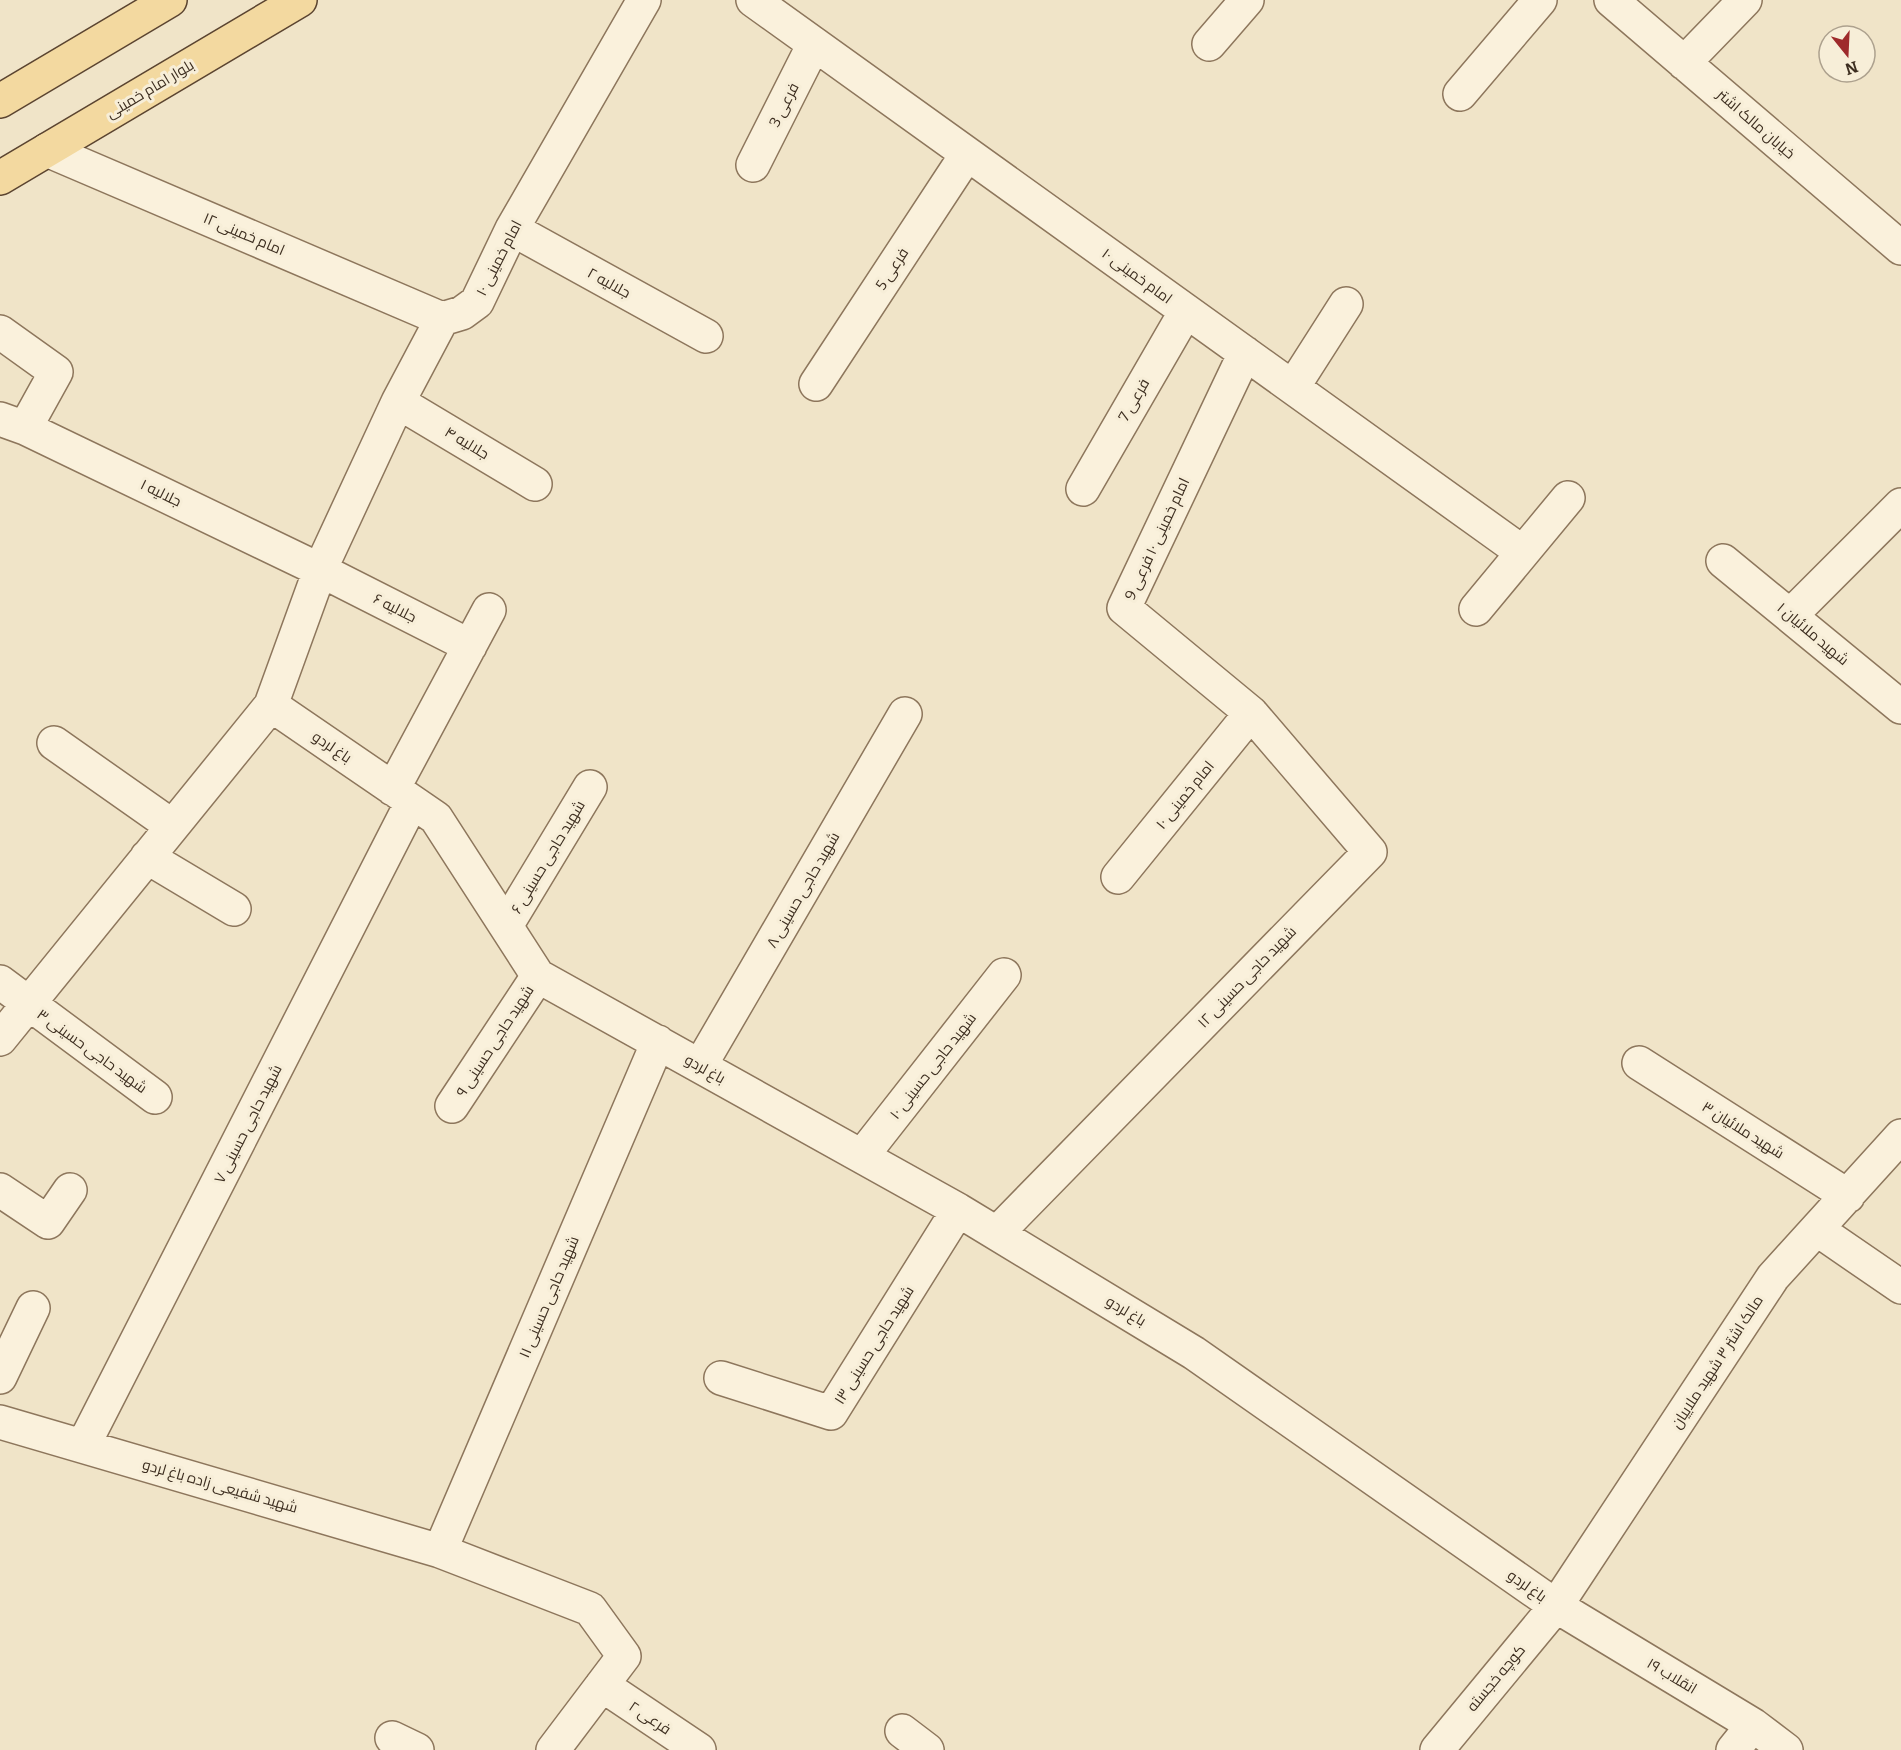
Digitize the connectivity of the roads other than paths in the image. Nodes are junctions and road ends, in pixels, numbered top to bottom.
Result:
1 (170, 0) edge
2 (300, 0) edge
3 (644, 0) edge
4 (753, 0) edge
5 (1247, 0) edge
6 (1540, 0) edge
7 (1611, 0) edge
8 (1745, 0) edge
9 (814, 44) junction
10 (1209, 44) dead end
11 (1684, 63) junction
12 (1460, 94) dead end
13 (0, 101) edge
14 (47, 150) junction
15 (967, 154) junction
16 (753, 165) dead end
17 (0, 178) edge
18 (512, 229) junction
19 (1901, 248) edge
20 (1346, 304) dead end
21 (1186, 311) junction
22 (442, 319) junction
23 (0, 332) edge
24 (706, 336) dead end
25 (1245, 353) junction
26 (816, 384) dead end
27 (1293, 387) junction
28 (398, 402) junction
29 (12, 424) edge
30 (535, 484) dead end
31 (1083, 489) dead end
32 (1568, 498) dead end
33 (1901, 505) edge
34 (1522, 552) junction
35 (1723, 561) dead end
36 (320, 570) junction
37 (1476, 609) dead end
38 (489, 610) dead end
39 (1791, 615) junction
40 (470, 646) junction
41 (271, 705) junction
42 (1901, 707) edge
43 (1251, 713) junction
44 (905, 714) dead end
45 (54, 743) dead end
46 (590, 787) dead end
47 (403, 795) junction
48 (172, 826) junction
49 (147, 857) junction
50 (1118, 877) dead end
51 (234, 909) dead end
52 (506, 926) junction
53 (1004, 975) dead end
54 (538, 976) junction
55 (0, 982) edge
56 (28, 1004) junction
57 (0, 1038) edge
58 (658, 1042) junction
59 (1638, 1063) dead end
60 (700, 1066) junction
61 (155, 1098) dead end
62 (452, 1106) dead end
63 (1901, 1136) edge
64 (862, 1156) junction
65 (0, 1190) edge
66 (70, 1190) dead end
67 (1848, 1196) junction
68 (958, 1210) junction
69 (1818, 1230) junction
70 (996, 1233) junction
71 (1901, 1287) edge
72 (33, 1308) dead end
73 (0, 1377) edge
74 (721, 1378) dead end
75 (0, 1422) edge
76 (83, 1446) junction
77 (440, 1551) junction
78 (1556, 1606) junction
79 (602, 1685) junction
80 (1743, 1738) edge
81 (553, 1750) edge
82 (699, 1750) edge
83 (1437, 1750) edge
84 (1786, 1750) edge

1 - 13 main road
2 - 14 main road, بلوار امام خمینی
3 - 18 street, امام خمینی ۱۰
4 - 9 street, امام خمینی ۱۰
5 - 10 street
6 - 12 street
7 - 11 street, خیابان مالک اشتر
8 - 11 street
9 - 15 street, امام خمینی ۱۰
9 - 16 street, فرعی 3
11 - 19 street, خیابان مالک اشتر
14 - 17 main road, بلوار امام خمینی
14 - 22 street, امام خمینی ۱۲
15 - 21 street, امام خمینی ۱۰
15 - 26 street, فرعی 5
18 - 22 street, امام خمینی ۱۰
18 - 24 street, جلالیه ۲
20 - 27 street
21 - 25 street, امام خمینی ۱۰
21 - 31 street, فرعی 7
22 - 28 street
23 - 29 street
25 - 27 street, امام خمینی ۱۰
25 - 43 street, امام خمینی ۱۰ فرعی 9
27 - 34 street, امام خمینی ۱۰
28 - 30 street, جلالیه ۴
28 - 36 street
29 - 36 street, جلالیه ۱
32 - 34 street
33 - 39 street
34 - 37 street
35 - 39 street, شهید ملائیان ۱
36 - 40 street, جلالیه ۶
36 - 41 street
38 - 40 street, شهید حاجی حسینی ۷
39 - 42 street, شهید ملائیان ۱
40 - 47 street, شهید حاجی حسینی ۷
41 - 47 street, باغ لردو
41 - 48 street
43 - 50 street, امام خمینی ۱۰
43 - 70 street, شهید حاجی حسینی ۱۲
44 - 60 street, شهید حاجی حسینی ۸
45 - 48 street
46 - 52 street, شهید حاجی حسینی ۶
47 - 52 street, باغ لردو
47 - 76 street, شهید حاجی حسینی ۷
48 - 49 street
49 - 51 street
49 - 56 street
52 - 54 street, باغ لردو
53 - 64 street, شهید حاجی حسینی ۱۰
54 - 58 street, باغ لردو
54 - 62 street, شهید حاجی حسینی ۹
55 - 56 street, شهید حاجی حسینی ۳
56 - 57 street
56 - 61 street, شهید حاجی حسینی ۳
58 - 60 street, باغ لردو
58 - 77 street, شهید حاجی حسینی ۱۱
59 - 67 street, شهید ملائیان ۳
60 - 64 street, باغ لردو
63 - 67 street, مالک اشتر ۳ شهید ملاییان
64 - 68 street, باغ لردو
65 - 66 street
67 - 69 street, مالک اشتر ۳ شهید ملاییان
68 - 70 street, باغ لردو
68 - 74 street, شهید حاجی حسینی ۱۳
69 - 71 street
69 - 78 street, مالک اشتر ۳ شهید ملاییان
70 - 78 street, باغ لردو
72 - 73 street
75 - 76 street, شهید شفیعی زاده باغ لردو
76 - 77 street, شهید شفیعی زاده باغ لردو
77 - 79 street, شهید شفیعی زاده باغ لردو
78 - 80 street, انقلاب ۱۹
78 - 83 street, کوچه خجسته
79 - 81 street
79 - 82 street, فرعی ۲
80 - 84 street, انقلاب ۱۹

